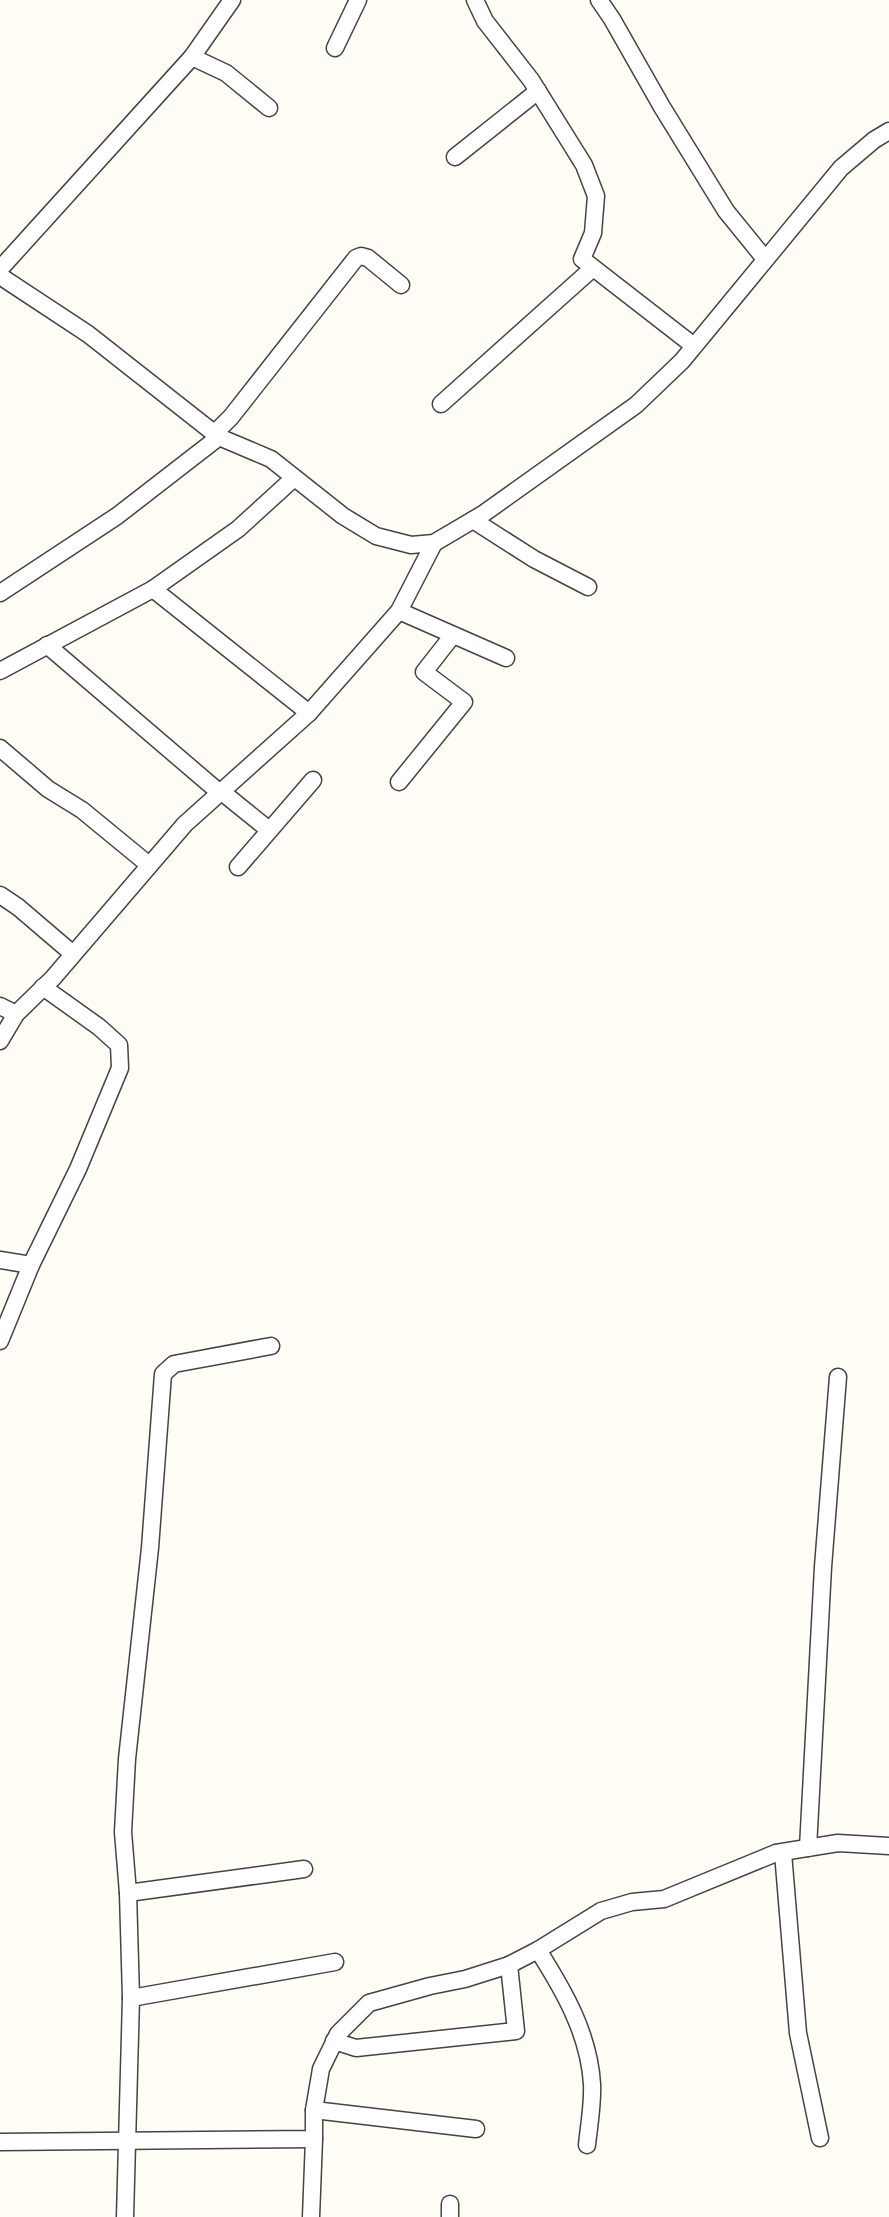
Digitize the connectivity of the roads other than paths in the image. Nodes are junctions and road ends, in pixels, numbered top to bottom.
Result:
1 (232, 0) edge
2 (358, 0) edge
3 (475, 0) edge
4 (599, 0) edge
5 (335, 48) dead end
6 (192, 56) junction
7 (538, 91) junction
8 (269, 108) dead end
9 (889, 131) edge
10 (456, 157) dead end
11 (765, 259) junction
12 (593, 268) junction
13 (0, 269) edge
14 (0, 276) edge
15 (401, 285) dead end
16 (694, 346) junction
17 (441, 404) dead end
18 (217, 435) junction
19 (294, 478) junction
20 (473, 520) junction
21 (434, 543) junction
22 (588, 587) dead end
23 (153, 589) junction
24 (0, 593) edge
25 (399, 611) junction
26 (453, 635) junction
27 (47, 645) junction
28 (506, 658) dead end
29 (0, 671) edge
30 (309, 713) junction
31 (0, 748) edge
32 (313, 780) dead end
33 (399, 782) dead end
34 (221, 793) junction
35 (269, 830) junction
36 (149, 865) junction
37 (238, 867) dead end
38 (0, 896) edge
39 (73, 954) junction
40 (43, 987) junction
41 (0, 1006) edge
42 (16, 1014) junction
43 (0, 1040) edge
44 (0, 1260) edge
45 (31, 1264) junction
46 (0, 1341) edge
47 (271, 1346) dead end
48 (838, 1377) dead end
49 (889, 1846) edge
50 (808, 1848) junction
51 (783, 1852) junction
52 (304, 1869) dead end
53 (128, 1893) junction
54 (538, 1950) junction
55 (336, 1962) dead end
56 (509, 1964) junction
57 (131, 1998) junction
58 (334, 2041) junction
59 (314, 2110) junction
60 (476, 2129) dead end
61 (820, 2138) dead end
62 (314, 2139) junction
63 (128, 2140) junction
64 (0, 2142) edge
65 (588, 2145) dead end
66 (125, 2217) edge
67 (311, 2217) edge

1 - 6 street
2 - 5 street
3 - 7 street
4 - 11 street
6 - 8 street
6 - 13 street
7 - 10 street
7 - 12 street
9 - 11 street
11 - 16 street
12 - 16 street
12 - 17 street
14 - 18 street
15 - 18 street
16 - 20 street
18 - 19 street
18 - 24 street
19 - 21 street
19 - 23 street
20 - 21 street
20 - 22 street
21 - 25 street
23 - 27 street
23 - 30 street
25 - 26 street
25 - 30 street
26 - 28 street
26 - 33 street
27 - 29 street
27 - 34 street
30 - 34 street
31 - 36 street
32 - 35 street
34 - 35 street
34 - 36 street
35 - 37 street
36 - 39 street
38 - 39 street
39 - 40 street
40 - 42 street
40 - 45 street
41 - 42 street
42 - 43 street
44 - 45 street
45 - 46 street
47 - 53 street
48 - 50 street
49 - 50 street
50 - 51 street
51 - 54 street
51 - 61 street
52 - 53 street
53 - 57 street
54 - 56 street
54 - 65 street
55 - 57 street
56 - 58 street
56 - 58 street
57 - 63 street
58 - 59 street
59 - 60 street
59 - 62 street
62 - 63 street
62 - 67 street
63 - 64 street
63 - 66 street

